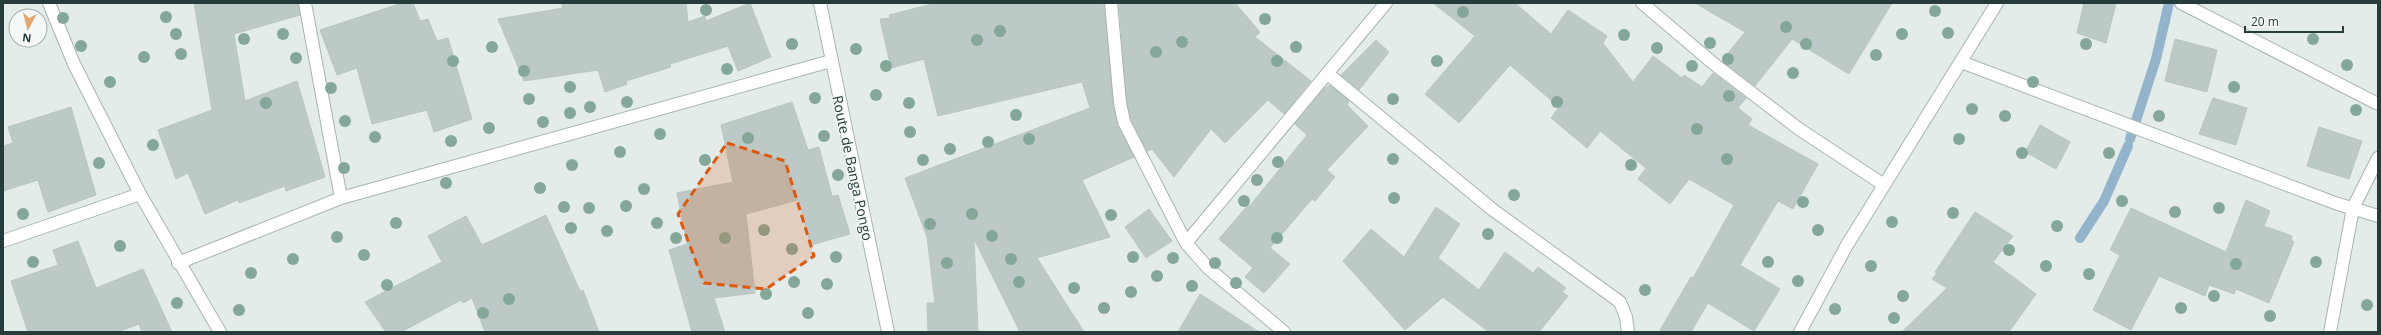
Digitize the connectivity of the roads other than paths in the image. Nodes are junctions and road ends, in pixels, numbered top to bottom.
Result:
1 (49, 3) edge
2 (305, 3) edge
3 (820, 3) edge
4 (1111, 3) edge
5 (1386, 3) edge
6 (1642, 3) edge
7 (1997, 3) edge
8 (2181, 3) edge
9 (831, 61) junction
10 (1961, 62) junction
11 (1328, 74) junction
12 (2378, 104) edge
13 (2378, 158) edge
14 (1884, 185) junction
15 (140, 194) junction
16 (341, 198) junction
17 (2353, 208) junction
18 (2378, 216) edge
19 (3, 241) edge
20 (1186, 243) junction
21 (178, 263) junction
22 (220, 332) edge
23 (888, 332) edge
24 (1284, 332) edge
25 (1628, 332) edge
26 (1800, 332) edge
27 (2330, 332) edge

1 - 15 street
2 - 16 street
3 - 9 street, Route de Banga Pongo
4 - 20 street
5 - 11 street
6 - 14 street
7 - 10 street
8 - 12 street
9 - 16 street
9 - 23 street, Route de Banga Pongo
10 - 14 street
10 - 17 street
11 - 20 street
11 - 25 street
13 - 17 street
14 - 26 street
15 - 19 street
15 - 21 street
16 - 21 street
17 - 18 street
17 - 27 street
20 - 24 street
21 - 22 street

